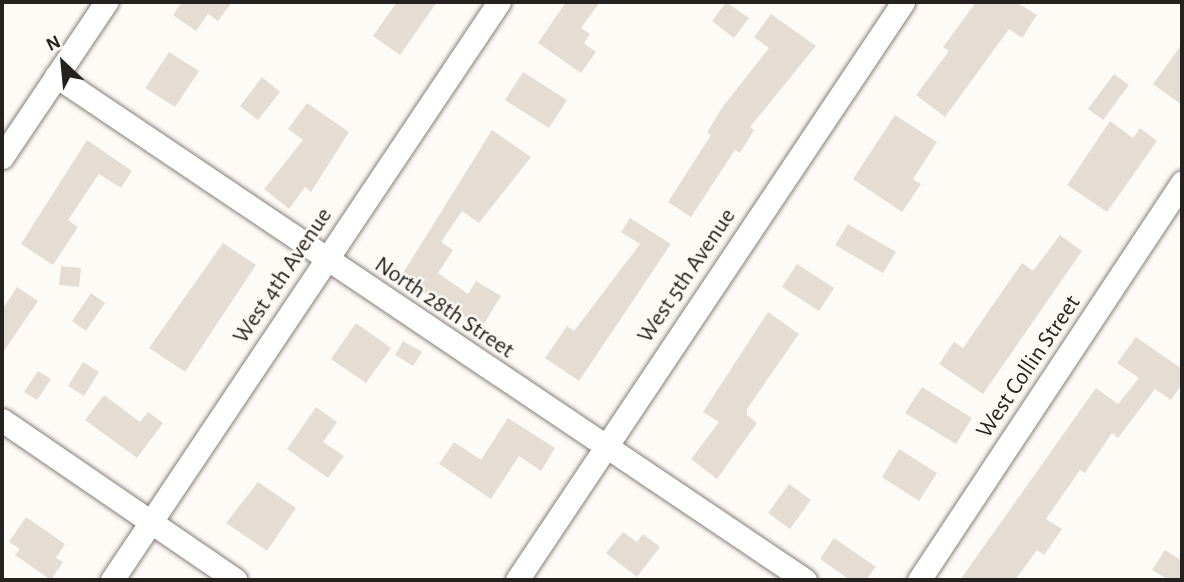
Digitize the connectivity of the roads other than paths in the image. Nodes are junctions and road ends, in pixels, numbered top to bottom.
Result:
1 (106, 2) edge
2 (499, 2) edge
3 (902, 2) edge
4 (56, 76) junction
5 (2, 157) edge
6 (1180, 189) edge
7 (326, 260) junction
8 (2, 420) edge
9 (604, 448) junction
10 (150, 522) junction
11 (112, 580) edge
12 (236, 580) edge
13 (517, 580) edge
14 (805, 580) edge
15 (919, 580) edge

1 - 4 street
2 - 7 street, West 4th Avenue
3 - 9 street, West 5th Avenue
4 - 5 street
4 - 7 street, North 28th Street
6 - 15 street, West Collin Street
7 - 9 street, North 28th Street
7 - 10 street, West 4th Avenue
8 - 10 street
9 - 13 street, West 5th Avenue
9 - 14 street, North 28th Street
10 - 11 street, West 4th Avenue
10 - 12 street

